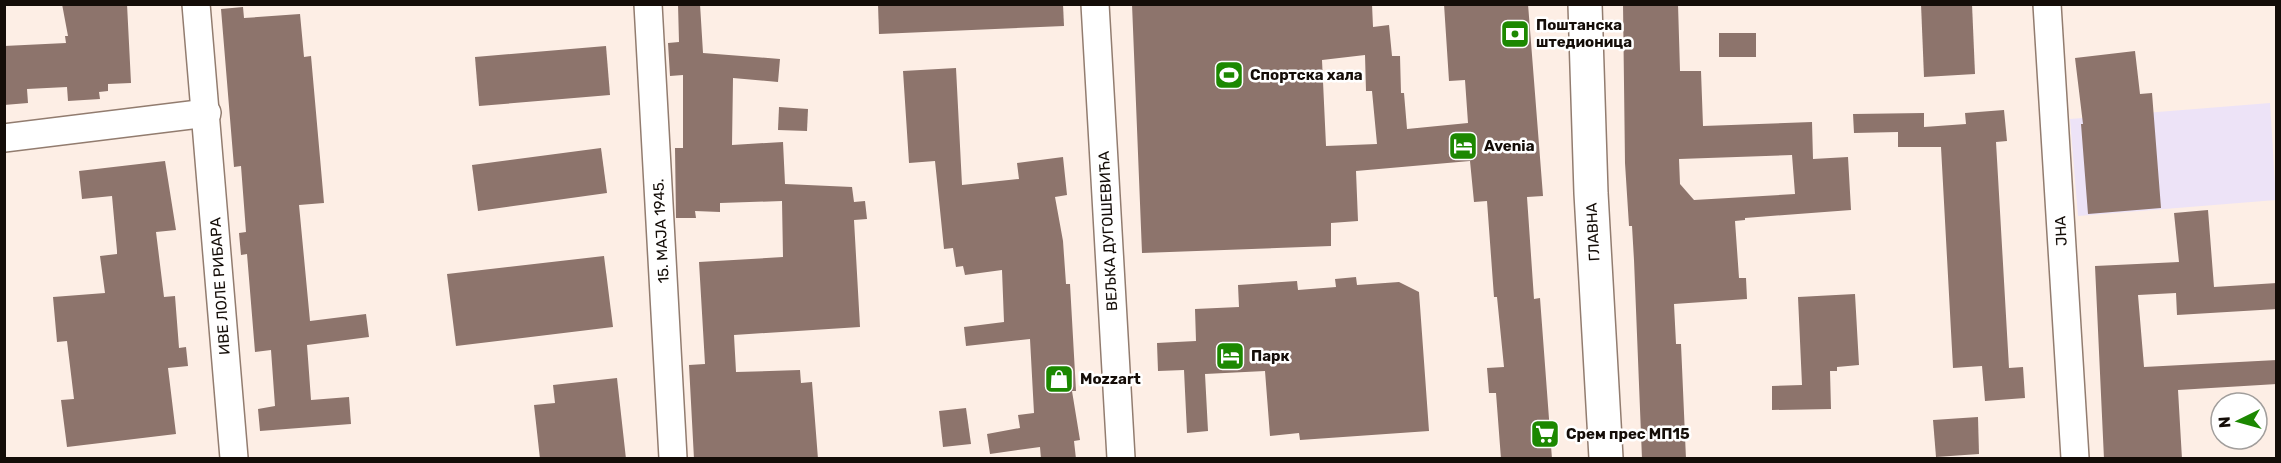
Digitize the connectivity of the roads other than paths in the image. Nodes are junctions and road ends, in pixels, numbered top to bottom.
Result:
1 (196, 4) edge
2 (648, 4) edge
3 (1095, 4) edge
4 (1585, 4) edge
5 (2048, 4) edge
6 (207, 112) junction
7 (4, 138) edge
8 (234, 459) edge
9 (673, 459) edge
10 (1121, 459) edge
11 (1606, 459) edge
12 (2075, 459) edge

1 - 6 street, ИВЕ ЛОЛЕ РИБАРА
2 - 9 street, 15. МАЈА 1945.
3 - 10 street, ВЕЉКА ДУГОШЕВИЋА
4 - 11 main road, ГЛАВНА
5 - 12 street, ЈНА
6 - 7 street
6 - 8 street, ИВЕ ЛОЛЕ РИБАРА

